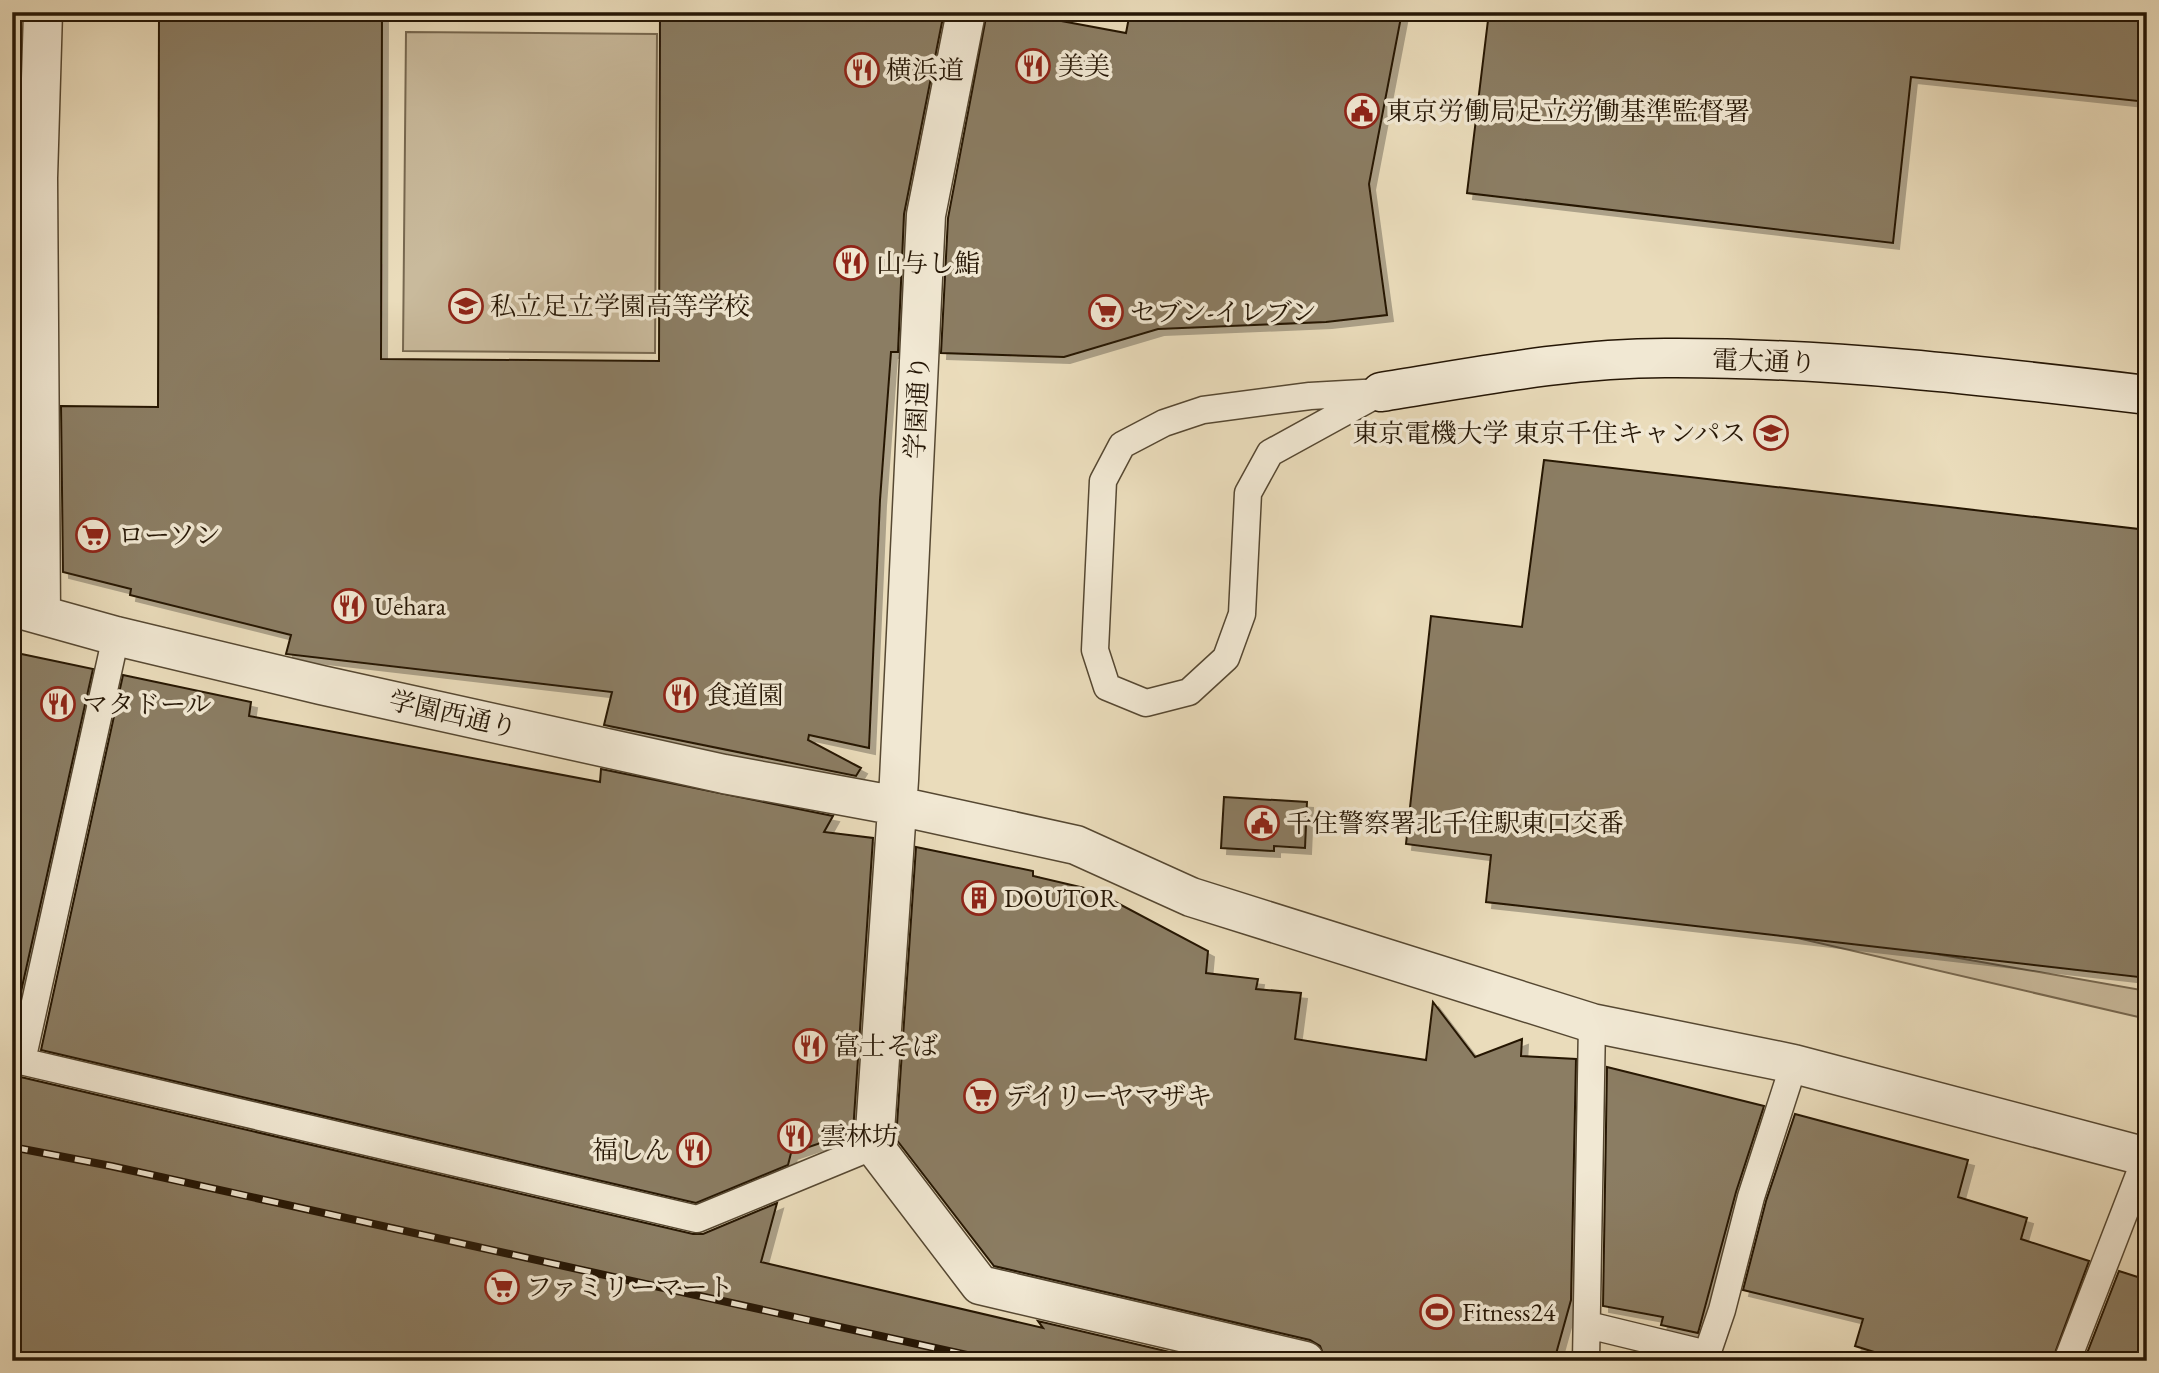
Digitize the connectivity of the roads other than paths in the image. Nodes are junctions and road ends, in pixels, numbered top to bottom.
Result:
1 (43, 12) edge
2 (966, 12) edge
3 (1381, 392) junction
4 (2147, 395) edge
5 (27, 611) edge
6 (116, 636) junction
7 (898, 806) junction
8 (1592, 1024) junction
9 (17, 1060) edge
10 (1794, 1064) junction
11 (874, 1146) junction
12 (2146, 1157) edge
13 (1588, 1325) junction
14 (1305, 1361) edge
15 (1586, 1361) edge
16 (2067, 1361) edge

1 - 5 street
2 - 7 street, 学園通り
3 - 3 lane
3 - 4 street, 電大通り
5 - 6 street, 学園西通り
6 - 7 street, 学園西通り
6 - 9 lane
7 - 8 street, 学園西通り
7 - 11 street, 学園通り
8 - 10 street, 学園西通り
8 - 13 lane
9 - 11 lane
10 - 12 street, 学園西通り
10 - 13 lane
11 - 14 street
12 - 16 lane
13 - 15 lane

